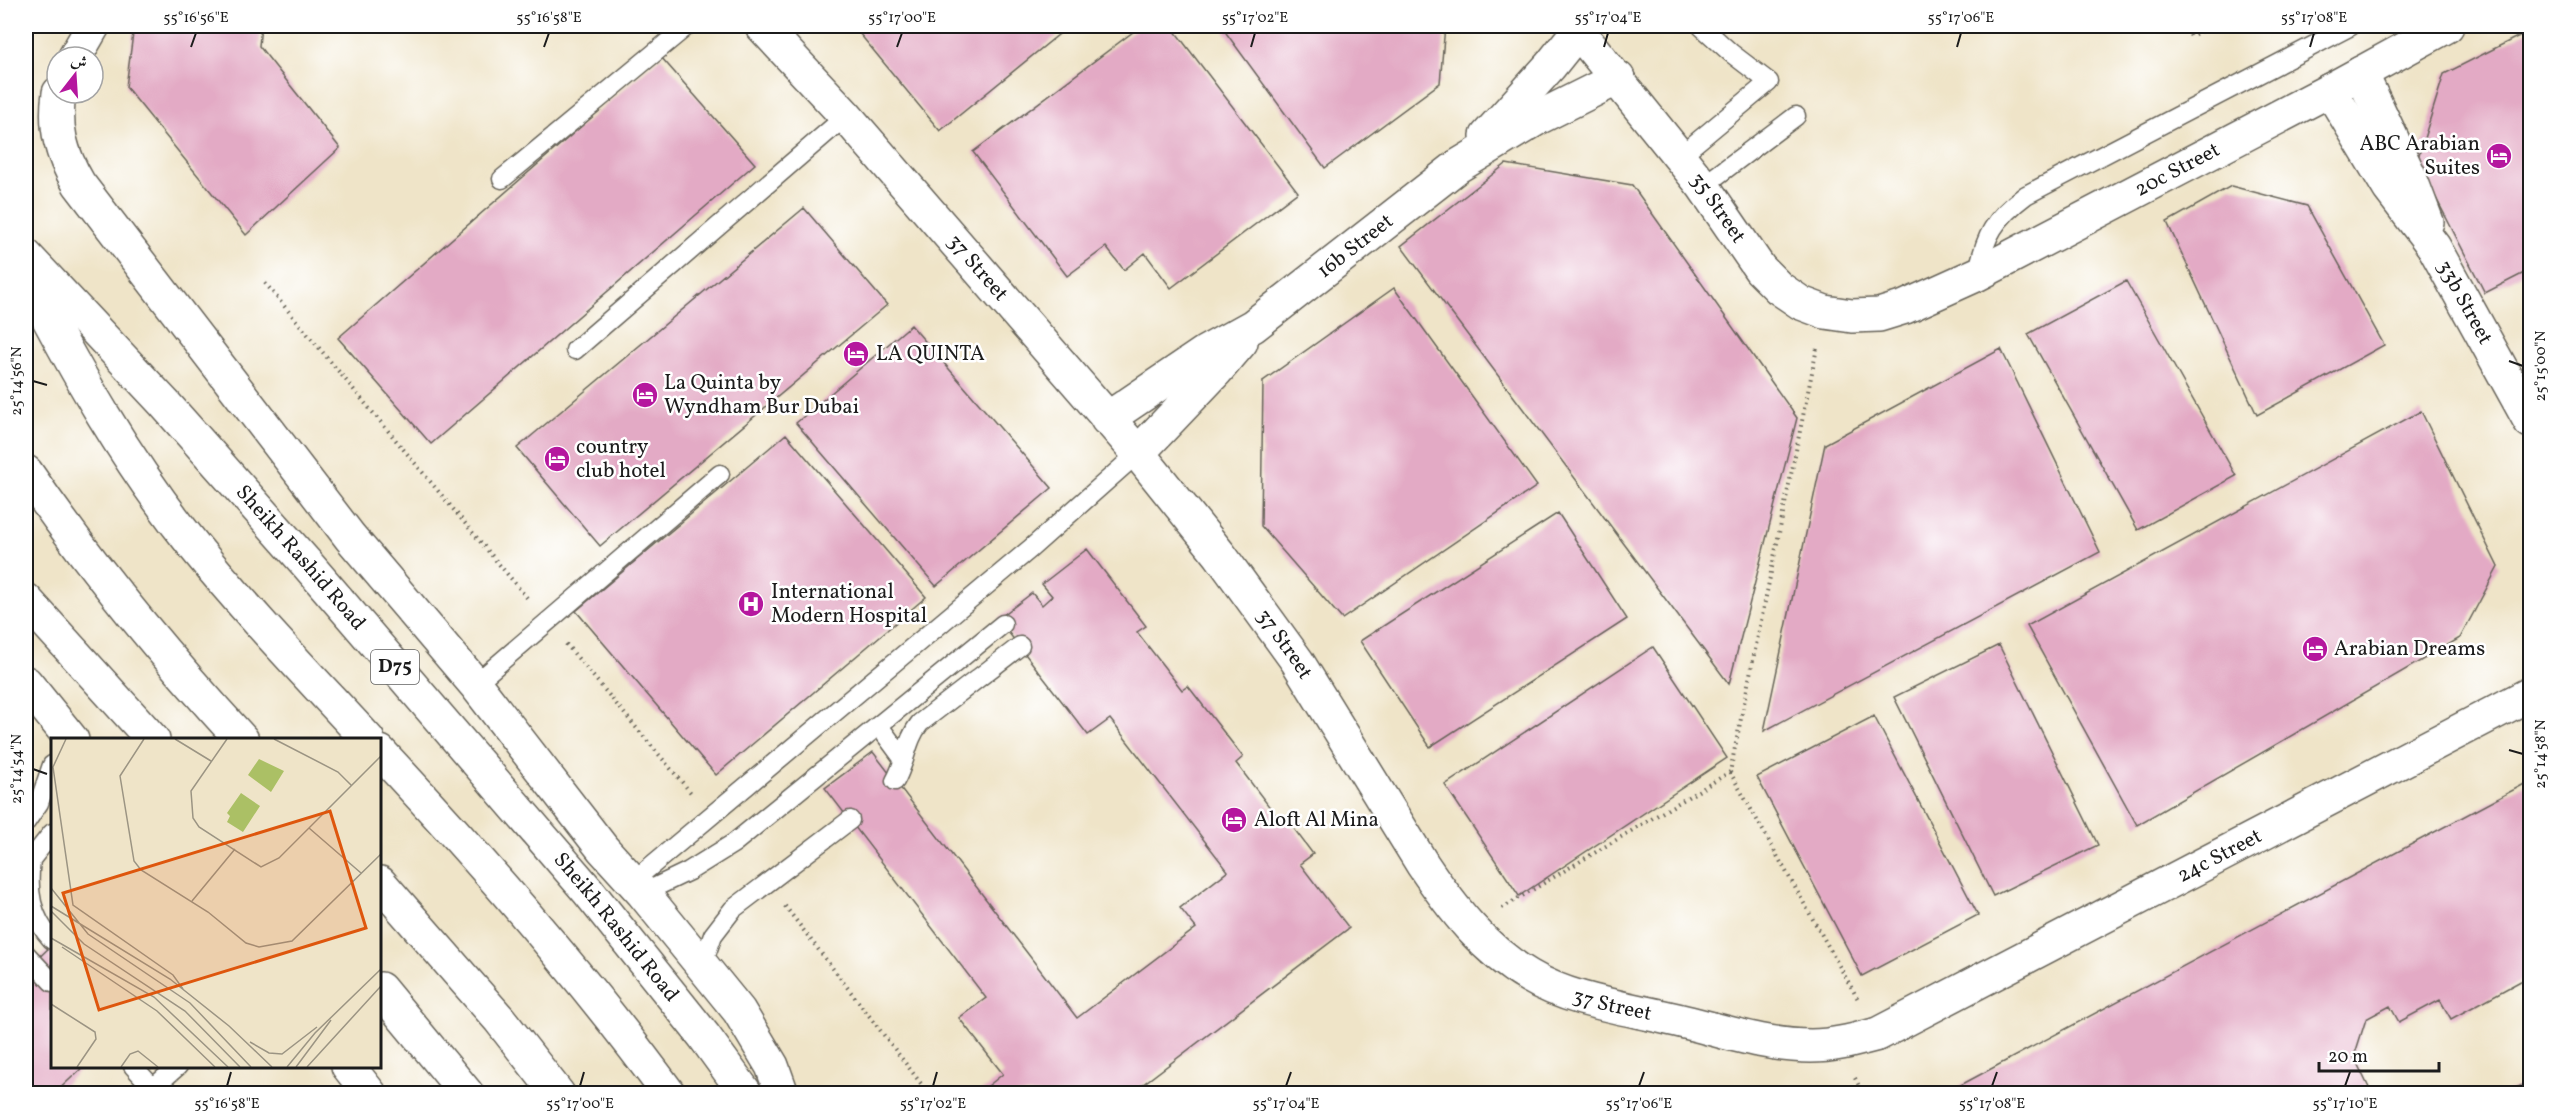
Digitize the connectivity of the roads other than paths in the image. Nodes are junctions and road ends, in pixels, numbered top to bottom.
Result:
1 (93, 26) edge
2 (687, 26) edge
3 (762, 26) edge
4 (1701, 26) edge
5 (2351, 26) edge
6 (2447, 26) edge
7 (1576, 28) edge
8 (82, 45) edge
9 (2361, 74) junction
10 (1618, 78) junction
11 (2330, 90) junction
12 (58, 105) edge
13 (846, 116) junction
14 (1796, 116) dead end
15 (1680, 156) junction
16 (1458, 166) junction
17 (502, 179) dead end
18 (1703, 186) junction
19 (2434, 247) junction
20 (26, 256) edge
21 (1978, 274) junction
22 (26, 276) edge
23 (1905, 307) joint
24 (1253, 326) junction
25 (575, 350) dead end
26 (1107, 418) junction
27 (2530, 421) edge
28 (1138, 453) junction
29 (26, 471) edge
30 (720, 474) dead end
31 (26, 600) edge
32 (1003, 624) dead end
33 (1020, 646) dead end
34 (26, 683) edge
35 (475, 684) junction
36 (2530, 693) edge
37 (879, 726) junction
38 (61, 732) edge
39 (151, 738) edge
40 (240, 738) edge
41 (366, 738) edge
42 (381, 753) edge
43 (904, 760) junction
44 (51, 768) edge
45 (895, 781) dead end
46 (850, 820) dead end
47 (26, 822) edge
48 (50, 845) edge
49 (28, 863) edge
50 (381, 884) edge
51 (638, 887) junction
52 (51, 939) edge
53 (26, 954) edge
54 (702, 966) junction
55 (51, 981) edge
56 (381, 990) edge
57 (1909, 1020) joint
58 (134, 1068) edge
59 (350, 1068) edge
60 (171, 1069) edge
61 (149, 1091) edge
62 (370, 1094) edge
63 (467, 1094) edge
64 (558, 1094) edge
65 (669, 1094) edge
66 (746, 1094) edge
67 (782, 1094) edge

1 - 8 main road
2 - 17 lane
3 - 13 main road, 37 Street
4 - 15 lane
5 - 21 lane
6 - 9 main road, 20c Street
7 - 10 main road, 35 Street
7 - 16 main road, 16b Street
9 - 11 main road, 20c Street
9 - 19 main road, 33b Street
10 - 15 main road, 35 Street
10 - 16 main road, 16b Street
11 - 19 main road, 33b Street
11 - 21 main road, 20c Street
12 - 35 main road
13 - 25 lane
13 - 26 main road, 37 Street
14 - 18 lane
15 - 18 main road, 35 Street
16 - 24 main road, 16b Street
18 - 23 main road, 35 Street
19 - 27 main road, 33b Street
20 - 66 main road, Sheikh Rashid Road / D75
21 - 23 main road, 20c Street
22 - 41 main road
24 - 26 main road, 16b Street
24 - 28 main road, 16b Street
26 - 28 main road, 37 Street
28 - 51 lane
28 - 57 main road, 37 Street
29 - 40 main road
30 - 35 lane
31 - 39 main road
32 - 37 lane
33 - 43 lane
34 - 38 main road
35 - 51 main road
36 - 57 main road, 24c Street
37 - 43 lane
37 - 51 lane
42 - 65 main road
43 - 45 lane
44 - 47 lane
46 - 54 lane
48 - 49 lane
49 - 52 lane
50 - 64 main road
51 - 54 main road
53 - 55 lane
54 - 67 main road
56 - 63 main road
58 - 61 lane
59 - 62 main road
60 - 61 lane

